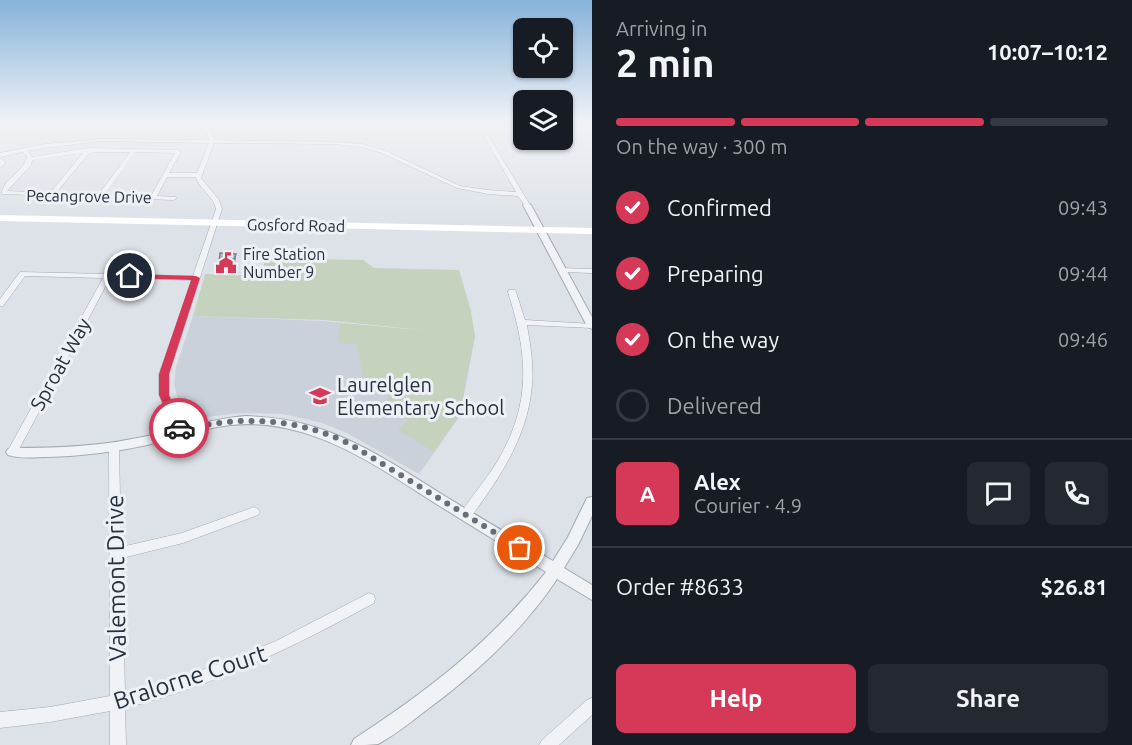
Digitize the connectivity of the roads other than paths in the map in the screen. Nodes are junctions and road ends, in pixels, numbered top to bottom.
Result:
1 (45, 157) edge
2 (83, 157) edge
3 (129, 157) edge
4 (176, 157) edge
5 (206, 157) edge
6 (394, 157) edge
7 (499, 157) edge
8 (30, 159) joint
9 (0, 160) edge
10 (0, 166) edge
11 (166, 175) junction
12 (198, 175) junction
13 (521, 194) junction
14 (51, 195) junction
15 (101, 196) junction
16 (153, 198) junction
17 (174, 198) dead end
18 (527, 205) joint
19 (0, 213) edge
20 (0, 218) edge
21 (216, 220) junction
22 (592, 226) edge
23 (539, 228) junction
24 (592, 231) edge
25 (562, 270) junction
26 (592, 271) edge
27 (108, 276) junction
28 (196, 278) junction
29 (512, 292) dead end
30 (0, 304) edge
31 (523, 322) junction
32 (592, 326) edge
33 (180, 431) junction
34 (114, 447) junction
35 (12, 452) joint
36 (592, 502) edge
37 (254, 512) dead end
38 (466, 515) junction
39 (115, 554) junction
40 (556, 570) junction
41 (592, 593) edge
42 (369, 599) dead end
43 (117, 702) junction
44 (592, 705) edge
45 (0, 720) edge
46 (118, 745) edge
47 (360, 745) edge
48 (547, 745) edge

1 - 8 street
2 - 14 street
3 - 15 street
4 - 11 street
5 - 12 street
6 - 13 street
7 - 13 street
8 - 14 street, Pecangrove Drive
9 - 10 street
11 - 12 street
11 - 16 street
12 - 21 street
13 - 18 street
14 - 15 street, Pecangrove Drive
15 - 16 street, Pecangrove Drive
16 - 17 street, Pecangrove Drive
18 - 23 street
19 - 21 main road, Gosford Road
20 - 21 main road, Gosford Road
21 - 23 main road, Gosford Road
21 - 28 street
22 - 23 main road, Gosford Road
23 - 24 main road, Gosford Road
23 - 25 street
25 - 26 street
25 - 32 street
27 - 28 street
27 - 30 street
27 - 35 street, Sproat Way
28 - 33 street
29 - 31 street
31 - 32 street
31 - 38 street
33 - 34 street
33 - 38 street
34 - 35 street
34 - 39 street, Valemont Drive
36 - 40 street
37 - 39 street
38 - 40 street
39 - 43 street, Valemont Drive
40 - 41 street
40 - 47 street
42 - 43 street, Bralorne Court
43 - 45 street, Bralorne Court
43 - 46 street, Valemont Drive
44 - 48 street

